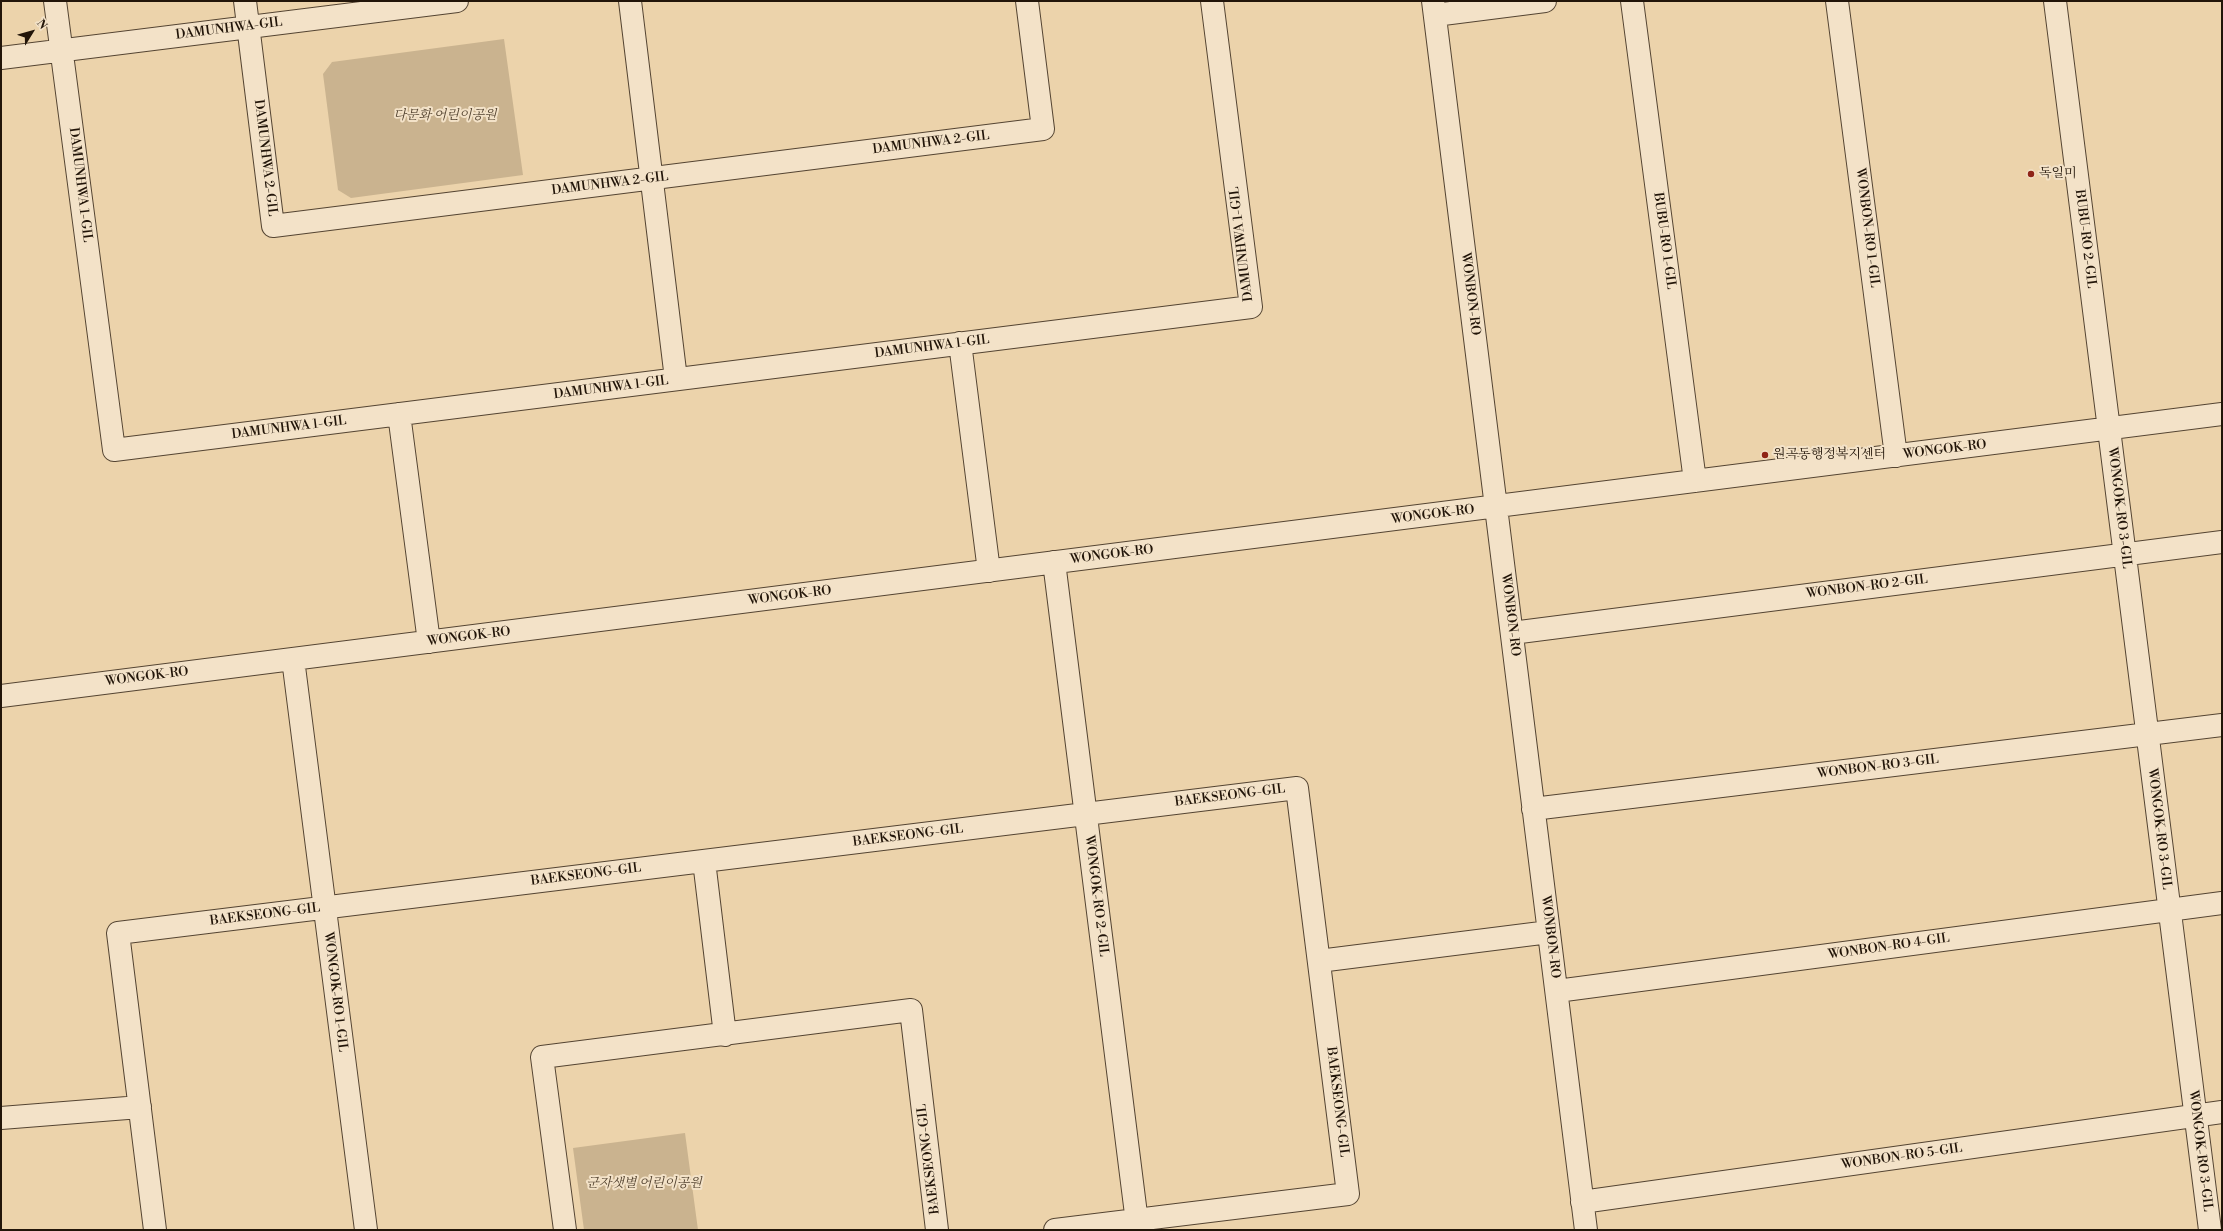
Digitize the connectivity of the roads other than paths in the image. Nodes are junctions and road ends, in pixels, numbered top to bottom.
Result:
1 (55, 1) edge
2 (244, 1) edge
3 (457, 1) edge
4 (630, 1) edge
5 (1026, 1) edge
6 (1212, 1) edge
7 (1545, 1) edge
8 (1632, 1) edge
9 (1837, 1) edge
10 (2055, 1) edge
11 (1434, 8) edge
12 (248, 27) junction
13 (62, 50) junction
14 (1, 58) edge
15 (651, 178) junction
16 (960, 343) junction
17 (676, 379) junction
18 (399, 414) junction
19 (2222, 414) edge
20 (2109, 429) junction
21 (1896, 456) junction
22 (1695, 481) junction
23 (1496, 506) junction
24 (2222, 542) edge
25 (2125, 554) junction
26 (1054, 562) junction
27 (989, 571) junction
28 (1512, 633) junction
29 (429, 642) junction
30 (293, 659) junction
31 (1, 696) edge
32 (2222, 725) edge
33 (2147, 734) junction
34 (1533, 809) junction
35 (1086, 814) junction
36 (704, 861) junction
37 (2222, 903) edge
38 (325, 908) junction
39 (2170, 910) junction
40 (1549, 932) junction
41 (1319, 961) junction
42 (1557, 991) junction
43 (725, 1035) junction
44 (140, 1107) junction
45 (2222, 1112) edge
46 (2195, 1116) junction
47 (1, 1118) edge
48 (1582, 1202) junction
49 (1138, 1225) edge
50 (155, 1230) edge
51 (366, 1230) edge
52 (565, 1230) edge
53 (937, 1230) edge
54 (1056, 1230) edge
55 (1586, 1230) edge
56 (2210, 1230) edge

1 - 13 street, DAMUNHWA 1-GIL
2 - 12 street, DAMUNHWA 2-GIL
3 - 12 street, DAMUNHWA-GIL
4 - 15 street
5 - 15 street, DAMUNHWA 2-GIL
6 - 16 street, DAMUNHWA 1-GIL
7 - 11 street
8 - 22 street, BUBU-RO 1-GIL
9 - 21 street, WONBON-RO 1-GIL
10 - 20 street, BUBU-RO 2-GIL
11 - 23 street, WONBON-RO
12 - 13 street, DAMUNHWA-GIL
12 - 15 street, DAMUNHWA 2-GIL
13 - 14 street, DAMUNHWA-GIL
13 - 18 street, DAMUNHWA 1-GIL
15 - 17 street
16 - 17 street, DAMUNHWA 1-GIL
16 - 27 street
17 - 18 street, DAMUNHWA 1-GIL
18 - 29 street
19 - 20 street, WONGOK-RO
20 - 21 street, WONGOK-RO
20 - 25 street, WONGOK-RO 3-GIL
21 - 22 street, WONGOK-RO
22 - 23 street, WONGOK-RO
23 - 26 street, WONGOK-RO
23 - 28 street, WONBON-RO
24 - 25 street, WONBON-RO 2-GIL
25 - 28 street, WONBON-RO 2-GIL
25 - 33 street, WONGOK-RO 3-GIL
26 - 27 street, WONGOK-RO
26 - 35 street, WONGOK-RO 2-GIL
27 - 29 street, WONGOK-RO
28 - 34 street, WONBON-RO
29 - 30 street, WONGOK-RO
30 - 31 street, WONGOK-RO
30 - 38 street, WONGOK-RO 1-GIL
32 - 33 street, WONBON-RO 3-GIL
33 - 34 street, WONBON-RO 3-GIL
33 - 39 street, WONGOK-RO 3-GIL
34 - 40 street, WONBON-RO
35 - 36 street, BAEKSEONG-GIL
35 - 41 street, BAEKSEONG-GIL
35 - 49 street, WONGOK-RO 2-GIL
36 - 38 street, BAEKSEONG-GIL
36 - 43 street
37 - 39 street, WONBON-RO 4-GIL
38 - 44 street, BAEKSEONG-GIL
38 - 51 street, WONGOK-RO 1-GIL
39 - 42 street, WONBON-RO 4-GIL
39 - 46 street, WONGOK-RO 3-GIL
40 - 41 street
40 - 42 street, WONBON-RO
41 - 49 street, BAEKSEONG-GIL
42 - 48 street, WONBON-RO
43 - 52 street, BAEKSEONG-GIL
43 - 53 street, BAEKSEONG-GIL
44 - 47 street
44 - 50 street, BAEKSEONG-GIL
45 - 46 street, WONBON-RO 5-GIL
46 - 48 street, WONBON-RO 5-GIL
46 - 56 street, WONGOK-RO 3-GIL
48 - 55 street, WONBON-RO
49 - 54 street, BAEKSEONG-GIL

